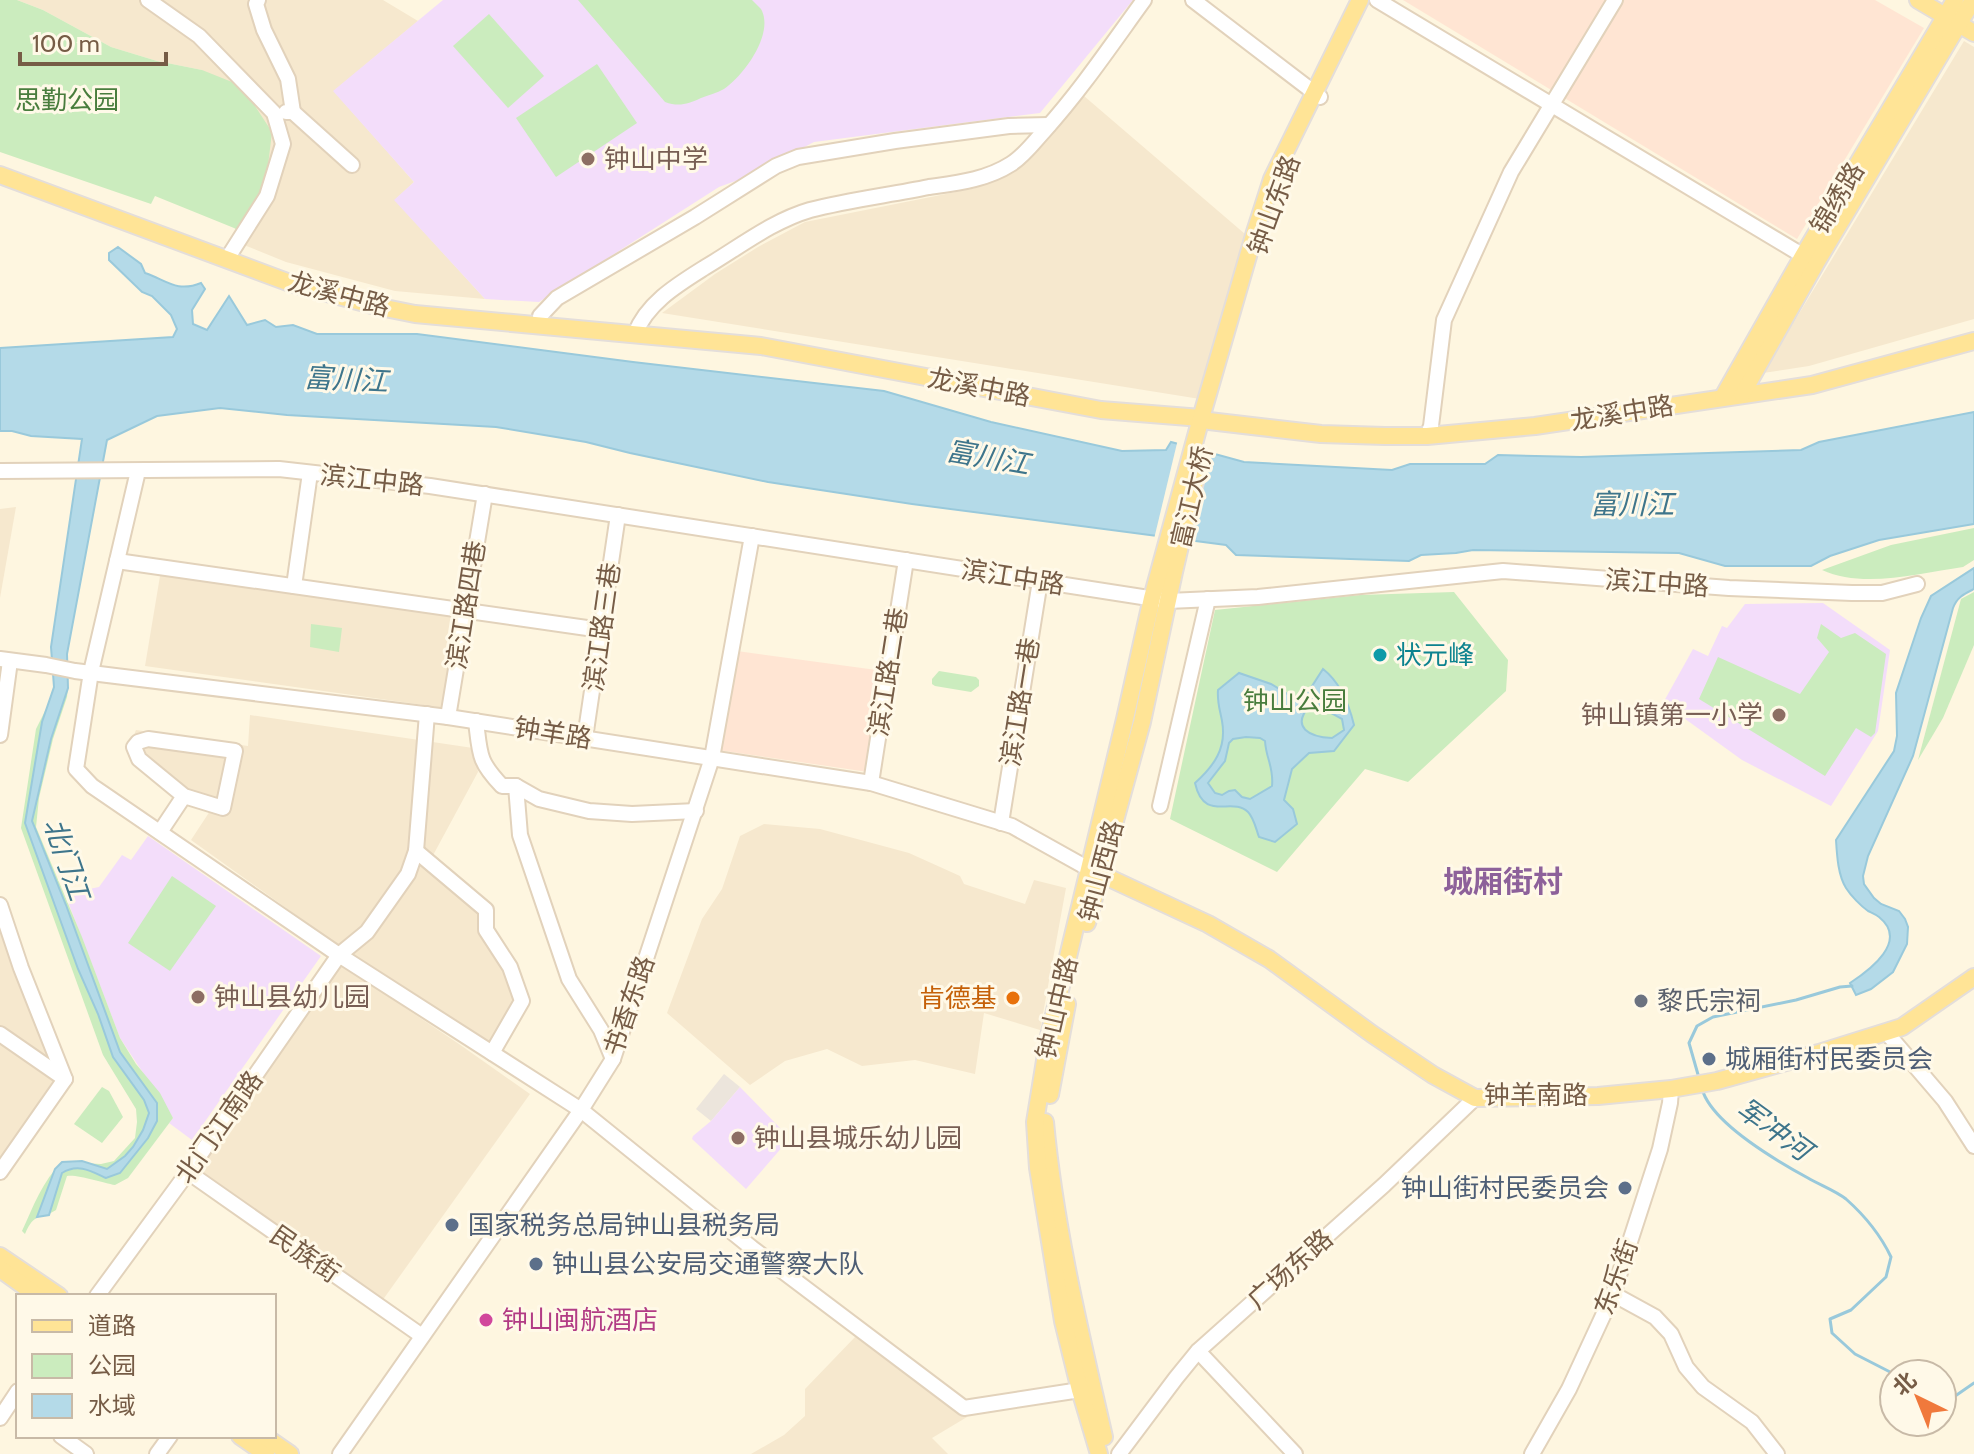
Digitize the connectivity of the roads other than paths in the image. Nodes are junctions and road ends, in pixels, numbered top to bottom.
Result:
1 (148, 0) edge
2 (258, 0) edge
3 (1144, 0) edge
4 (1193, 0) edge
5 (1360, 0) edge
6 (1369, 0) edge
7 (1377, 0) edge
8 (1615, 0) edge
9 (1918, 0) edge
10 (1959, 9) edge
11 (1974, 33) edge
12 (1317, 95) junction
13 (1551, 104) junction
14 (293, 112) junction
15 (274, 113) junction
16 (1049, 125) junction
17 (0, 165) edge
18 (352, 165) dead end
19 (0, 175) edge
20 (230, 255) junction
21 (1809, 260) junction
22 (540, 316) junction
23 (637, 330) junction
24 (1974, 331) edge
25 (1974, 341) edge
26 (1736, 390) junction
27 (1206, 415) junction
28 (1429, 431) junction
29 (0, 471) edge
30 (138, 471) junction
31 (310, 473) junction
32 (485, 494) junction
33 (618, 515) junction
34 (752, 536) junction
35 (906, 560) junction
36 (117, 561) junction
37 (1040, 581) junction
38 (1917, 584) dead end
39 (294, 586) junction
40 (1208, 599) junction
41 (1160, 600) junction
42 (466, 610) junction
43 (601, 630) junction
44 (5, 660) edge
45 (91, 672) junction
46 (427, 714) junction
47 (448, 717) junction
48 (476, 721) junction
49 (0, 735) edge
50 (585, 738) junction
51 (712, 758) junction
52 (871, 783) junction
53 (516, 786) junction
54 (184, 796) junction
55 (1160, 806) dead end
56 (696, 811) junction
57 (1001, 823) junction
58 (160, 832) junction
59 (416, 851) junction
60 (1094, 871) junction
61 (0, 905) edge
62 (339, 955) junction
63 (1974, 977) edge
64 (1886, 1032) junction
65 (0, 1034) edge
66 (492, 1053) junction
67 (613, 1059) junction
68 (65, 1079) junction
69 (1671, 1089) junction
70 (1475, 1098) junction
71 (581, 1110) junction
72 (1974, 1146) edge
73 (0, 1172) edge
74 (188, 1172) junction
75 (0, 1256) edge
76 (0, 1269) edge
77 (35, 1294) edge
78 (56, 1294) edge
79 (98, 1294) edge
80 (1613, 1294) junction
81 (422, 1336) junction
82 (1198, 1351) junction
83 (1080, 1390) junction
84 (12, 1398) edge
85 (0, 1418) edge
86 (64, 1438) edge
87 (243, 1438) edge
88 (267, 1438) edge
89 (86, 1454) edge
90 (266, 1454) edge
91 (290, 1454) edge
92 (340, 1454) edge
93 (1099, 1454) edge
94 (1108, 1454) edge
95 (1119, 1454) edge
96 (1295, 1454) edge
97 (1532, 1454) edge
98 (1777, 1454) edge

1 - 15 street
2 - 14 street
3 - 16 street
4 - 12 street
5 - 12 main road, 钟山东路
6 - 12 main road, 钟山东路
7 - 13 street
8 - 13 street
9 - 10 main road
10 - 11 main road
10 - 21 main road, 锦绣路
12 - 27 main road, 钟山东路
13 - 21 street
13 - 28 street
14 - 15 street
14 - 18 street
15 - 20 street
16 - 22 street
16 - 23 street
17 - 20 main road, 龙溪中路
19 - 20 main road, 龙溪中路
20 - 22 main road, 龙溪中路
20 - 23 main road, 龙溪中路
21 - 26 main road, 锦绣路
22 - 23 main road, 龙溪中路
23 - 27 main road, 龙溪中路
24 - 26 main road, 龙溪中路
25 - 26 main road, 龙溪中路
26 - 28 main road, 龙溪中路
27 - 28 main road, 龙溪中路
27 - 41 main road, 富江大桥
29 - 30 street, 滨江中路
30 - 31 street, 滨江中路
30 - 36 street
31 - 32 street, 滨江中路
31 - 39 street
32 - 33 street, 滨江中路
32 - 42 street, 滨江路四巷
33 - 34 street, 滨江中路
33 - 43 street, 滨江路三巷
34 - 35 street, 滨江中路
34 - 51 street, 书香东路
35 - 37 street, 滨江中路
35 - 52 street, 滨江路二巷
36 - 39 street
36 - 45 street
37 - 41 street, 滨江中路
37 - 57 street, 滨江路一巷
38 - 40 street, 滨江中路
39 - 42 street
40 - 41 street, 滨江中路
40 - 55 street
41 - 60 main road, 钟山西路
42 - 43 street
42 - 47 street, 滨江路四巷
43 - 50 street, 滨江路三巷
44 - 45 street, 钟羊路
44 - 49 street
45 - 46 street, 钟羊路
45 - 58 street
46 - 47 street, 钟羊路
46 - 59 street
47 - 48 street, 钟羊路
48 - 50 street, 钟羊路
48 - 53 street
50 - 51 street, 钟羊路
51 - 52 street, 钟羊路
51 - 56 street, 书香东路
52 - 57 street, 钟羊路
53 - 56 street
53 - 67 street
54 - 54 street
54 - 58 street
56 - 67 street, 书香东路
57 - 60 street, 钟羊路
58 - 62 street
59 - 62 street, 北门江南路
59 - 66 street
60 - 70 main road, 钟羊南路
60 - 83 main road, 钟山中路
60 - 94 main road, 钟山西路
61 - 68 street
62 - 66 street
62 - 74 street, 北门江南路
63 - 64 main road, 钟羊南路
64 - 69 main road, 钟羊南路
64 - 72 street
65 - 68 street
66 - 71 street
67 - 71 street, 书香东路
68 - 73 street
69 - 70 main road, 钟羊南路
69 - 80 street, 东乐街
70 - 82 street, 广场东路
71 - 81 street, 书香东路
71 - 83 street
74 - 79 street, 北门江南路
74 - 81 street, 民族街
75 - 78 main road
76 - 77 main road
80 - 97 street, 东乐街
80 - 98 street
81 - 92 street, 书香东路
82 - 95 street, 广场东路
82 - 96 street
83 - 93 main road, 钟山中路
84 - 85 street
86 - 89 street
87 - 90 main road
88 - 91 main road

